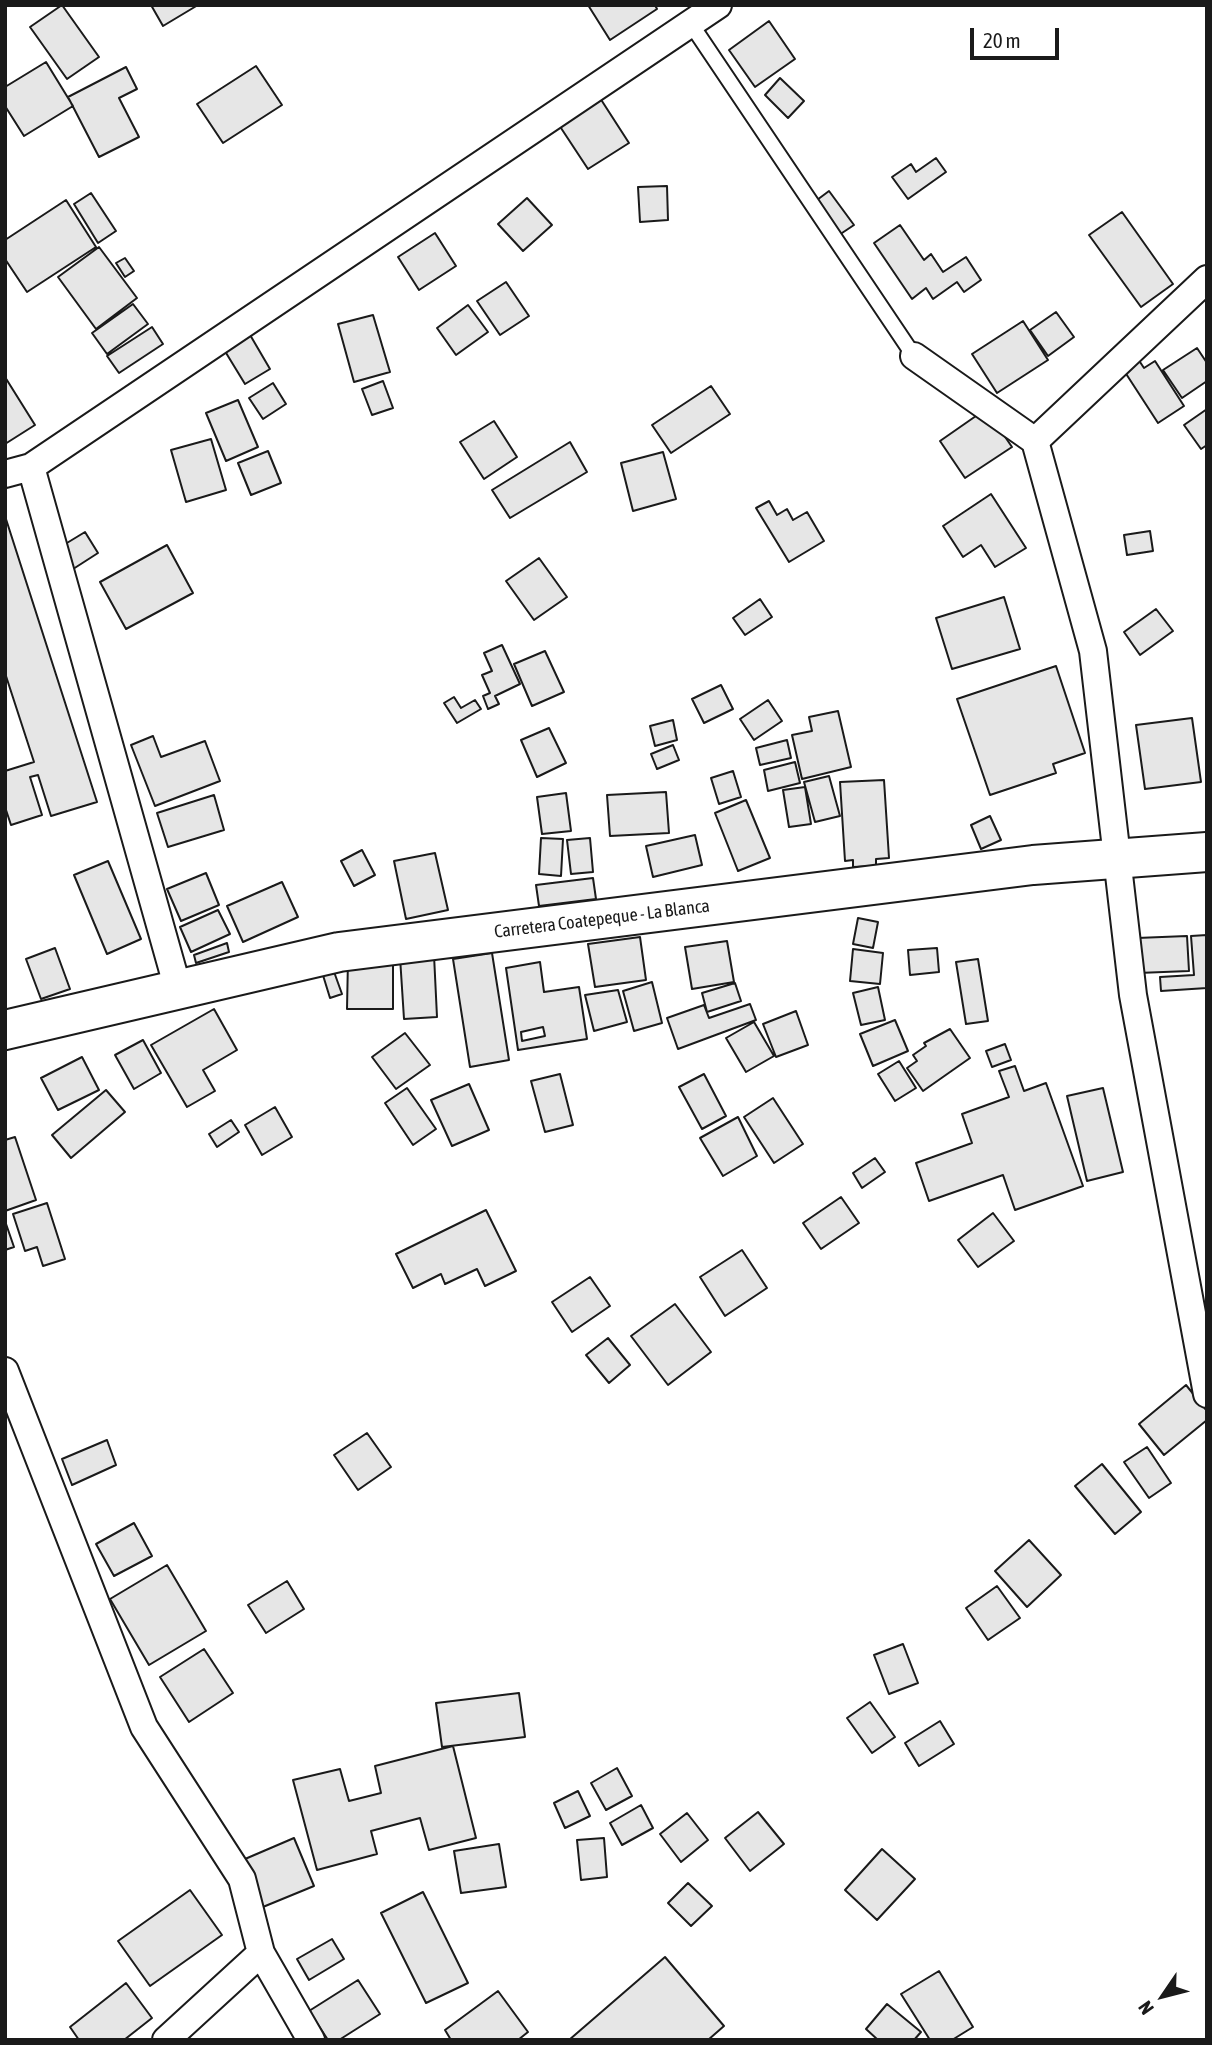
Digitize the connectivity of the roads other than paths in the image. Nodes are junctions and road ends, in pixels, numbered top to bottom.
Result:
1 (718, 5) edge
2 (691, 24) junction
3 (1207, 279) edge
4 (914, 356) joint
5 (1035, 441) junction
6 (31, 467) junction
7 (5, 474) edge
8 (1207, 852) edge
9 (1116, 859) junction
10 (178, 989) junction
11 (5, 1030) edge
12 (5, 1371) edge
13 (1207, 1394) edge
14 (261, 1953) junction
15 (166, 2040) edge
16 (311, 2040) edge

1 - 2 street
2 - 4 lane
2 - 6 street
3 - 5 street
4 - 5 street
5 - 9 street
6 - 7 street
6 - 10 street
8 - 9 main road, Carretera Coatepeque - La Blanca
9 - 10 main road, Carretera Coatepeque - La Blanca
9 - 13 street
10 - 11 main road, Carretera Coatepeque - La Blanca
12 - 14 street
14 - 15 street
14 - 16 street

